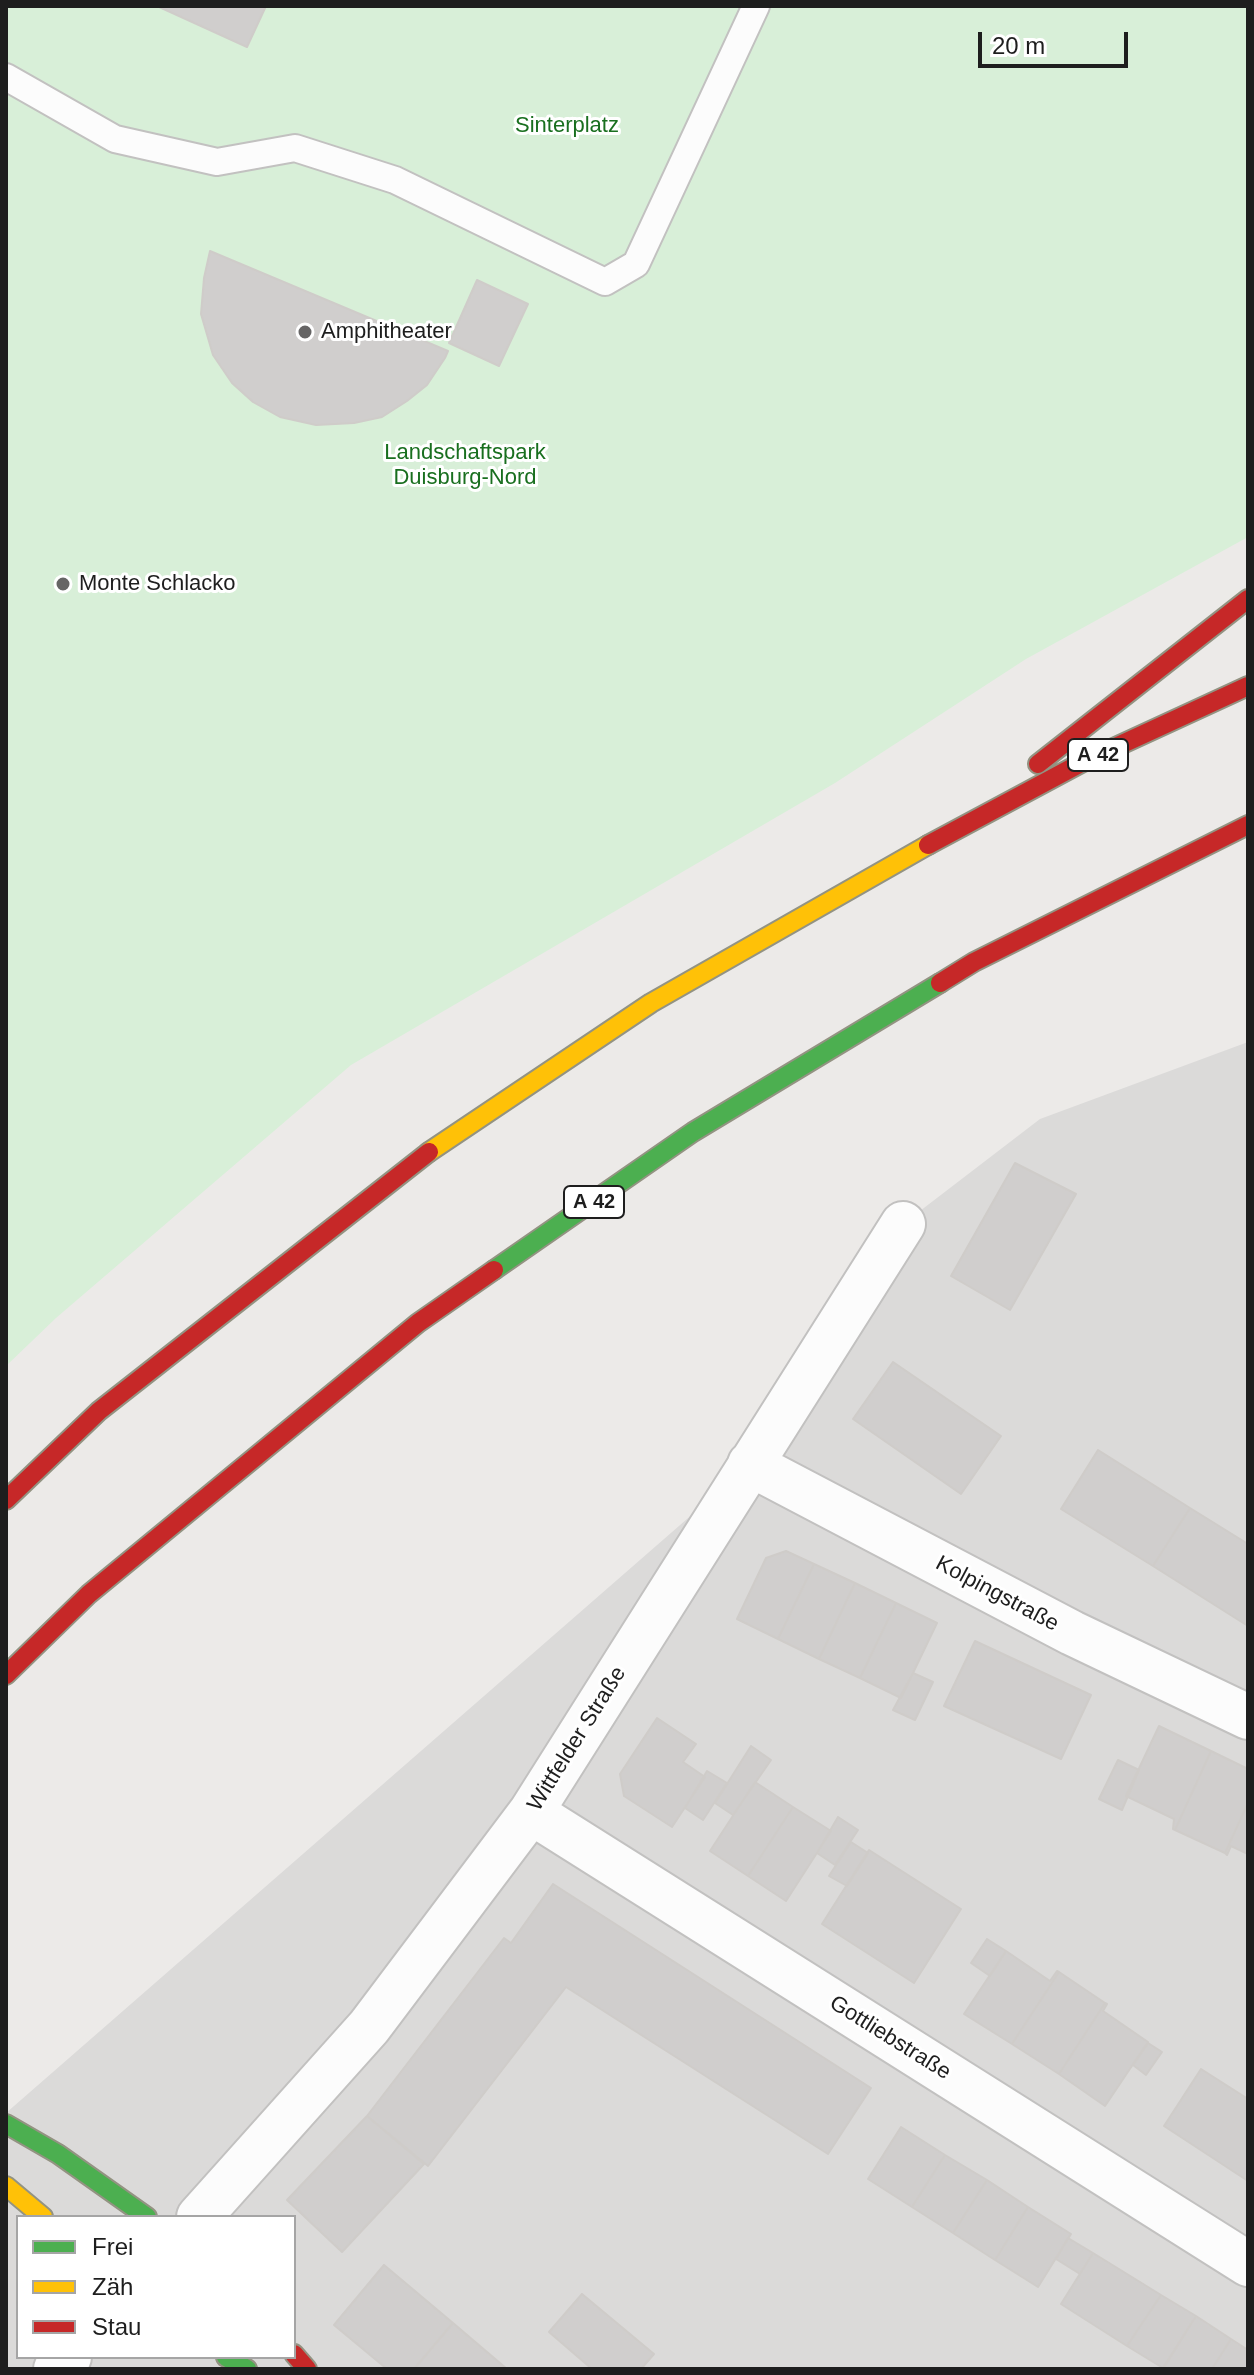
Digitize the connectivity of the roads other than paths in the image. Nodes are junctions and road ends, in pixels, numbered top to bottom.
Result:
1 (756, 6) edge
2 (6, 77) edge
3 (1248, 599) edge
4 (1248, 686) edge
5 (1248, 825) edge
6 (951, 832) junction
7 (903, 1224) dead end
8 (750, 1464) junction
9 (6, 1500) edge
10 (6, 1675) edge
11 (1248, 1717) edge
12 (531, 1812) junction
13 (6, 2124) edge
14 (6, 2186) edge
15 (41, 2215) edge
16 (144, 2215) edge
17 (201, 2215) edge
18 (1248, 2264) edge
19 (230, 2359) edge
20 (247, 2369) edge

1 - 2 lane
3 - 6 main road
4 - 6 main road, A 42
5 - 10 main road, A 42
6 - 9 main road, A 42
7 - 8 street, Wittfelder Straße
8 - 11 street, Kolpingstraße
8 - 12 street, Wittfelder Straße
12 - 17 street, Wittfelder Straße
12 - 18 street, Gottliebstraße
13 - 16 main road
14 - 15 main road
19 - 20 main road

